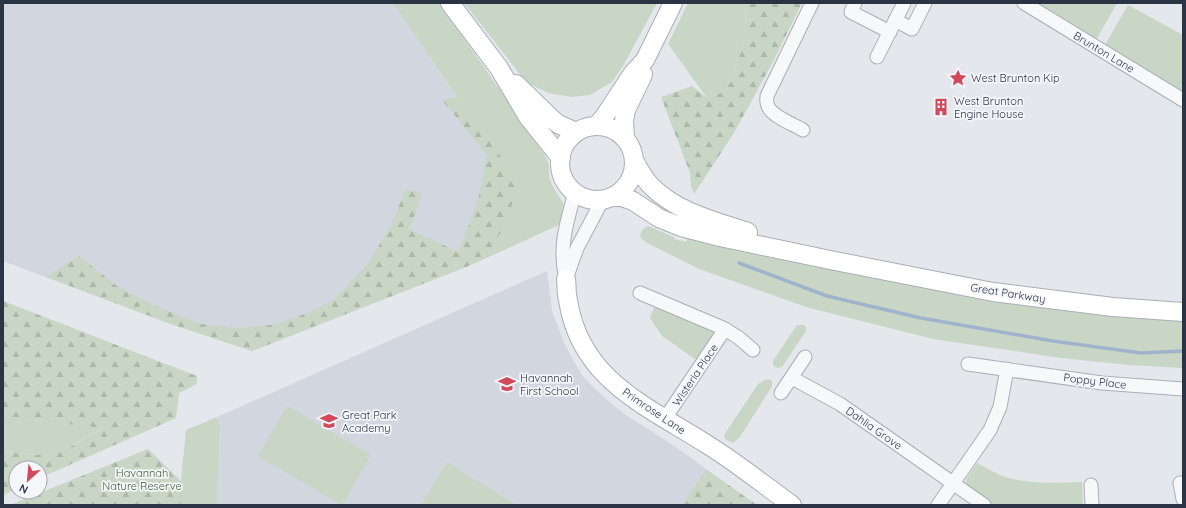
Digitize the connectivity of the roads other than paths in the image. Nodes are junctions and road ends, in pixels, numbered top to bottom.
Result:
1 (450, 3) edge
2 (673, 3) edge
3 (812, 3) edge
4 (855, 3) edge
5 (904, 3) edge
6 (925, 3) edge
7 (1024, 3) edge
8 (892, 26) junction
9 (877, 57) dead end
10 (645, 60) junction
11 (499, 68) junction
12 (1183, 100) edge
13 (597, 126) junction
14 (803, 130) dead end
15 (576, 132) junction
16 (625, 139) junction
17 (561, 158) junction
18 (634, 160) junction
19 (575, 192) junction
20 (607, 198) junction
21 (835, 261) junction
22 (566, 279) junction
23 (640, 293) dead end
24 (1183, 312) edge
25 (725, 330) junction
26 (753, 350) dead end
27 (805, 358) dead end
28 (968, 364) dead end
29 (1007, 369) junction
30 (792, 378) junction
31 (1183, 389) edge
32 (782, 393) dead end
33 (664, 420) junction
34 (1180, 483) dead end
35 (953, 484) junction
36 (1091, 485) dead end
37 (1183, 499) edge
38 (792, 505) edge
39 (938, 505) edge
40 (984, 505) edge
41 (1092, 505) edge

1 - 11 street
2 - 10 street
3 - 14 street
4 - 8 street
5 - 8 street
6 - 8 street
7 - 12 street, Brunton Lane
8 - 9 street
10 - 13 street
10 - 16 street
11 - 15 street
11 - 17 street
13 - 15 street
13 - 16 street
15 - 17 street
16 - 18 street, Great Parkway
17 - 19 street
18 - 20 street
18 - 21 street, Great Parkway
19 - 20 street, Great Parkway
19 - 22 street, Primrose Lane
20 - 21 street, Great Parkway
20 - 22 street, Primrose Lane
21 - 24 street, Great Parkway
22 - 33 street, Primrose Lane
23 - 25 street
25 - 26 street
25 - 33 street, Wisteria Place
27 - 30 street
28 - 29 street, Poppy Place
29 - 31 street, Poppy Place
29 - 35 street
30 - 32 street
30 - 35 street, Dahlia Grove
33 - 38 street, Primrose Lane
34 - 37 street
35 - 39 street
35 - 40 street, Dahlia Grove
36 - 41 street

